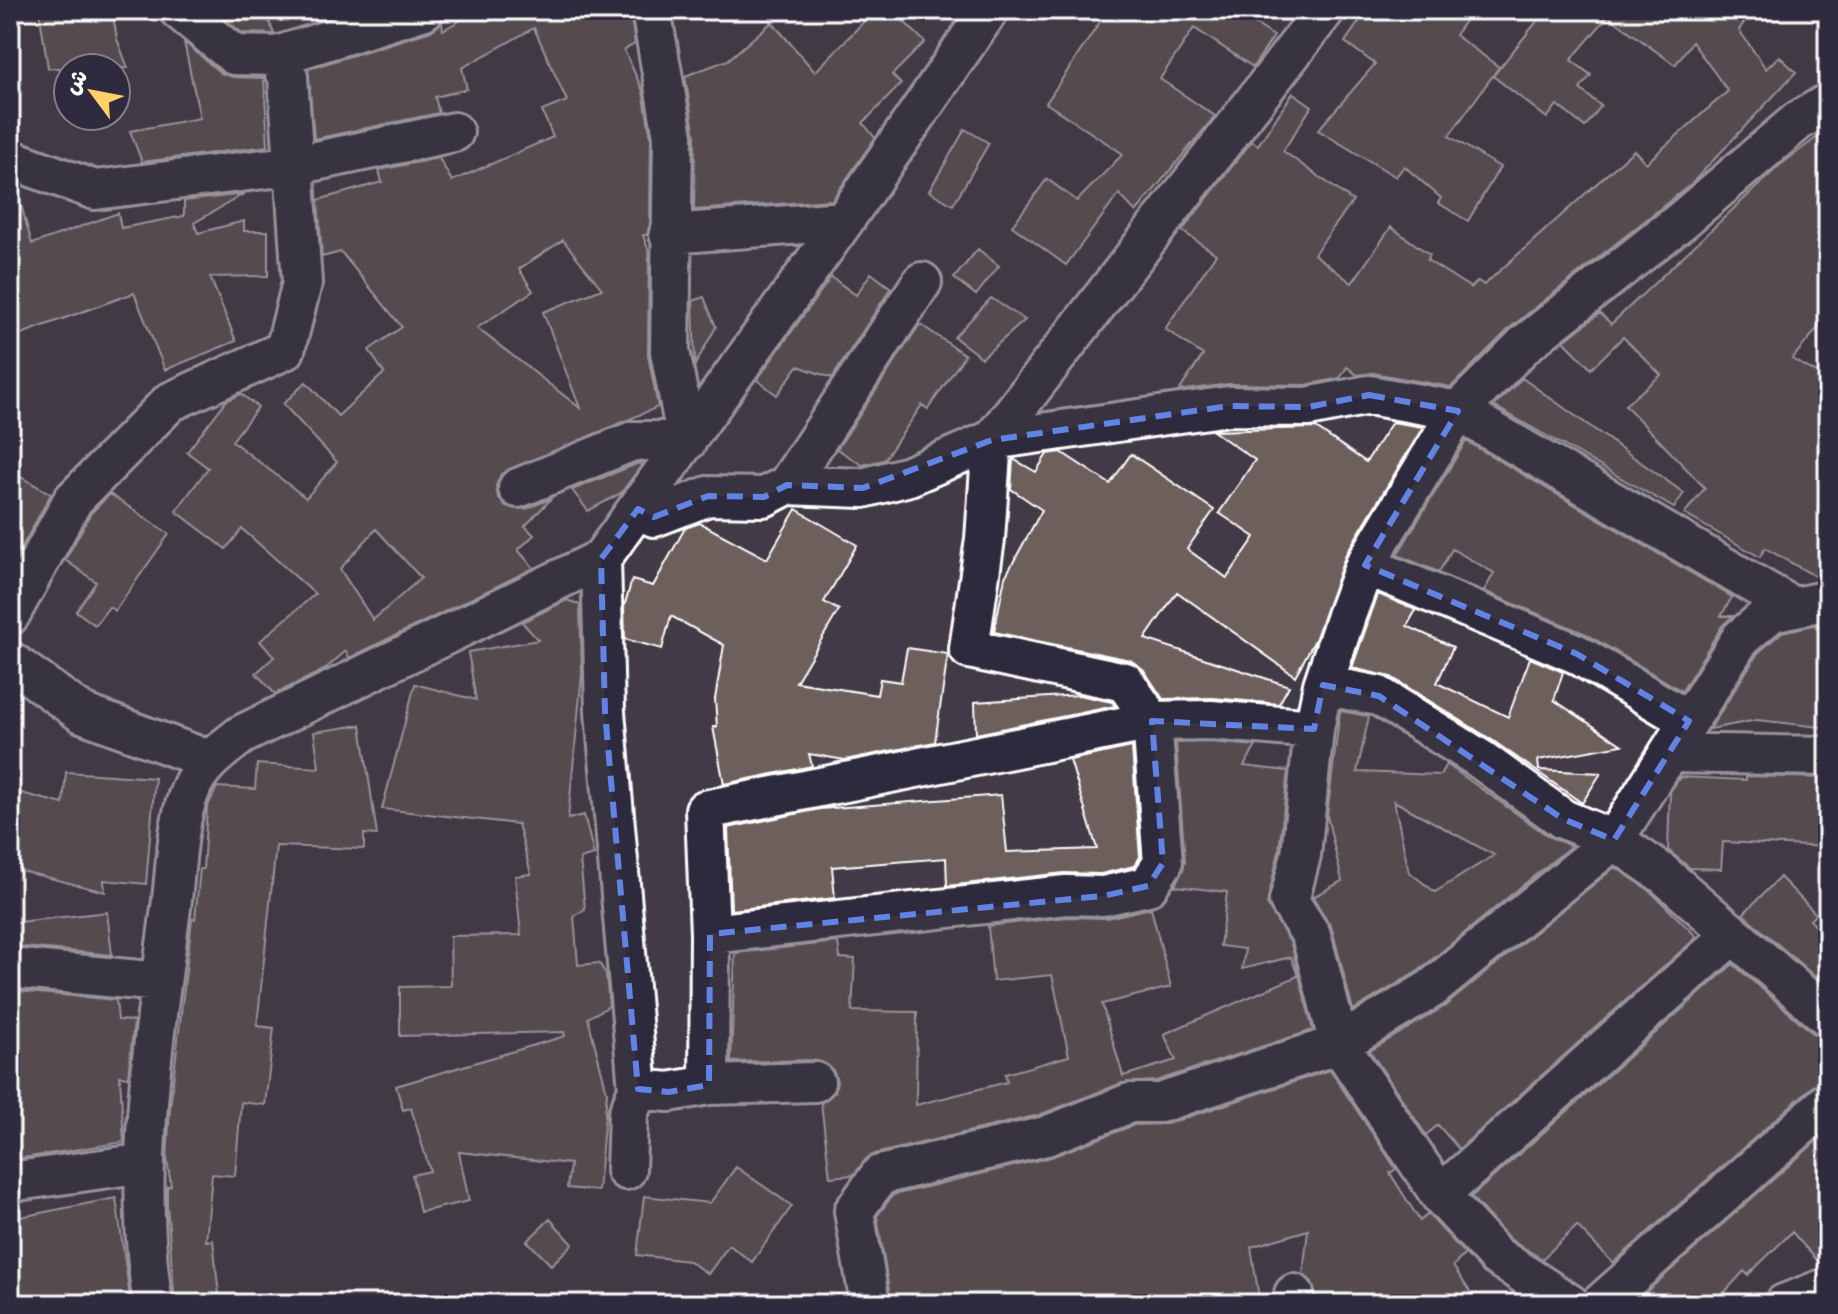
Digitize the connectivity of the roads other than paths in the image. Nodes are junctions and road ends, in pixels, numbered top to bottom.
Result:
1 (179, 10) edge
2 (424, 10) edge
3 (651, 10) edge
4 (989, 10) edge
5 (1325, 10) edge
6 (277, 56) junction
7 (1828, 103) edge
8 (454, 132) dead end
9 (10, 159) edge
10 (297, 165) junction
11 (844, 221) junction
12 (669, 234) junction
13 (922, 282) dead end
14 (1458, 411) junction
15 (992, 440) junction
16 (687, 441) junction
17 (787, 485) junction
18 (518, 488) dead end
19 (638, 509) junction
20 (601, 559) junction
21 (1365, 565) junction
22 (1810, 603) edge
23 (10, 615) edge
24 (10, 661) edge
25 (1323, 685) junction
26 (1152, 721) junction
27 (1689, 721) junction
28 (1314, 729) junction
29 (1669, 753) junction
30 (1828, 756) edge
31 (209, 760) junction
32 (1614, 840) junction
33 (710, 934) junction
34 (1732, 935) junction
35 (10, 968) edge
36 (161, 982) junction
37 (1828, 1017) edge
38 (1339, 1044) junction
39 (815, 1082) dead end
40 (709, 1085) junction
41 (638, 1089) junction
42 (1828, 1102) edge
43 (145, 1163) junction
44 (626, 1170) dead end
45 (10, 1182) edge
46 (1440, 1195) junction
47 (153, 1304) edge
48 (870, 1304) edge
49 (1570, 1304) edge
50 (1600, 1304) edge

1 - 6 street
2 - 6 street
3 - 12 street
4 - 11 street
5 - 15 street
6 - 10 street
7 - 14 street
8 - 10 street
9 - 10 street
10 - 23 street
11 - 12 street
11 - 16 street
12 - 16 street
13 - 17 street
14 - 15 street
14 - 21 street
14 - 22 street
15 - 17 street
15 - 26 street
16 - 18 street
16 - 19 street
17 - 19 street
19 - 20 street
20 - 31 street
20 - 41 street
21 - 25 street
21 - 27 street
22 - 27 street
24 - 31 street
25 - 28 street
25 - 32 street
26 - 28 street
26 - 33 street
26 - 33 street
27 - 29 street
28 - 38 street
29 - 30 street
29 - 32 street
31 - 36 street
32 - 34 street
32 - 38 street
33 - 40 street
34 - 37 street
34 - 46 street
35 - 36 street
36 - 43 street
38 - 46 street
38 - 48 street
39 - 40 street
40 - 41 street
41 - 44 street
42 - 50 street
43 - 45 street
43 - 47 street
46 - 49 street

